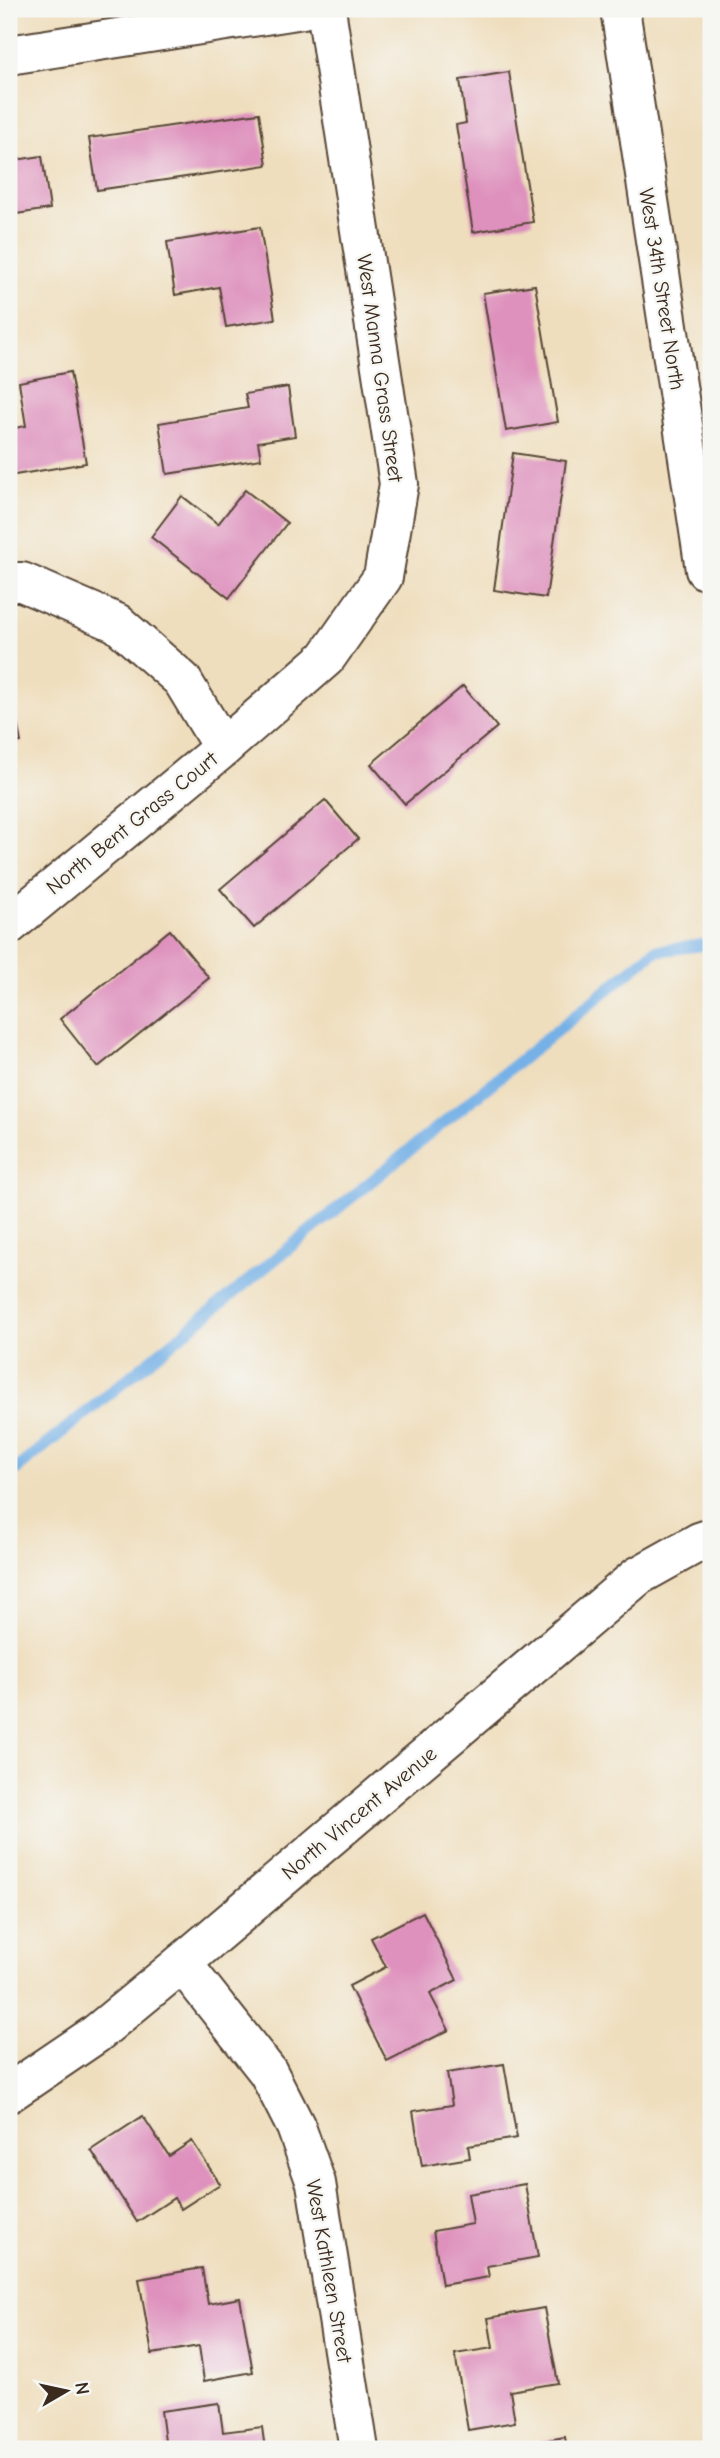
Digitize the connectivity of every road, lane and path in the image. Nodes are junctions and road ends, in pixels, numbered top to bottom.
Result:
1 (303, 9) edge
2 (326, 9) edge
3 (620, 9) edge
4 (9, 55) edge
5 (702, 494) edge
6 (705, 570) dead end
7 (9, 582) edge
8 (223, 748) junction
9 (9, 925) edge
10 (711, 1538) edge
11 (182, 1963) junction
12 (9, 2093) edge
13 (359, 2449) edge

1 - 4 street
2 - 8 street, West Manna Grass Street
3 - 5 street, West 34th Street North
5 - 6 street, West 34th Street North
7 - 8 street
8 - 9 street, North Bent Grass Court
10 - 11 street, North Vincent Avenue
11 - 12 street, North Vincent Avenue
11 - 13 street, West Kathleen Street

